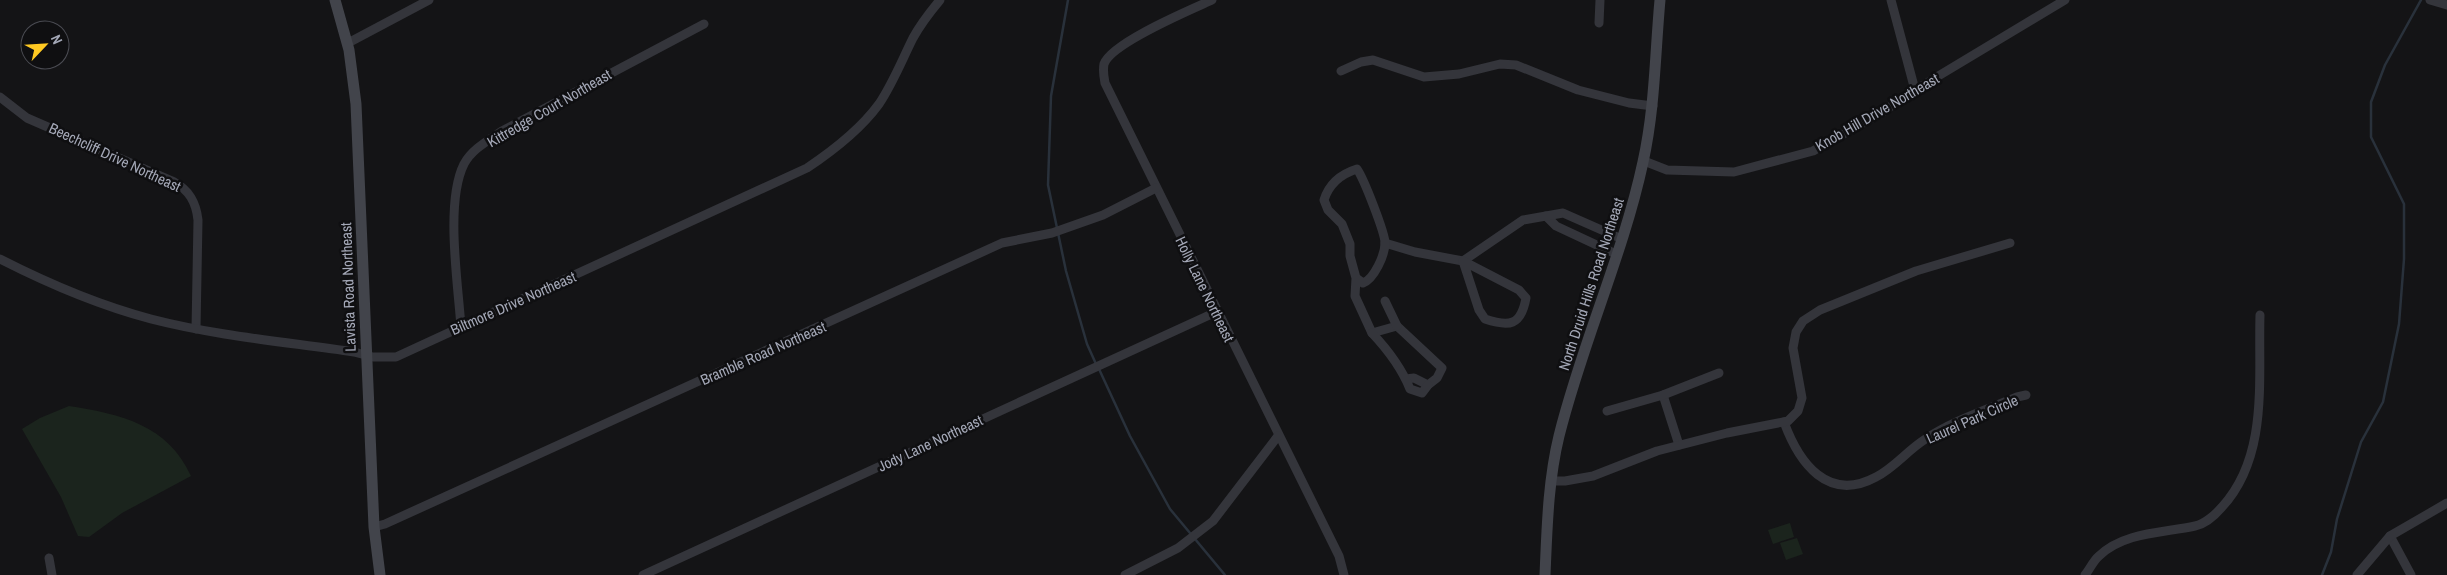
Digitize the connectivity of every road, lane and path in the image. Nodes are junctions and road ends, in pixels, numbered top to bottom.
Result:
1 (335, 0) edge
2 (429, 0) edge
3 (940, 0) edge
4 (1212, 0) edge
5 (1600, 0) edge
6 (1660, 0) edge
7 (1891, 0) edge
8 (2065, 0) edge
9 (2430, 0) edge
10 (2447, 5) edge
11 (1599, 23) dead end
12 (704, 24) dead end
13 (348, 42) junction
14 (1341, 72) dead end
15 (1915, 90) junction
16 (0, 97) edge
17 (1653, 106) junction
18 (1644, 161) junction
19 (1156, 188) junction
20 (1546, 216) junction
21 (1622, 239) junction
22 (1385, 243) junction
23 (2010, 243) dead end
24 (1616, 254) junction
25 (0, 259) edge
26 (1463, 261) junction
27 (1356, 278) junction
28 (1385, 301) dead end
29 (1216, 312) junction
30 (2260, 315) dead end
31 (1397, 326) junction
32 (460, 327) junction
33 (196, 329) junction
34 (1372, 334) junction
35 (366, 355) junction
36 (1718, 373) dead end
37 (1662, 394) junction
38 (2026, 396) dead end
39 (1607, 412) dead end
40 (1784, 422) junction
41 (1278, 436) junction
42 (1679, 445) junction
43 (1552, 482) junction
44 (2447, 503) edge
45 (374, 527) junction
46 (2390, 536) junction
47 (48, 558) dead end
48 (1132, 574) edge
49 (52, 575) edge
50 (380, 575) edge
51 (643, 575) edge
52 (1344, 575) edge
53 (1545, 575) edge
54 (2085, 575) edge
55 (2357, 575) edge
56 (2411, 575) edge

1 - 13 main road, Lavista Road Northeast
2 - 13 street
3 - 32 street, Biltmore Drive Northeast
4 - 19 street, Holly Lane Northeast
5 - 11 street
6 - 17 main road, North Druid Hills Road Northeast
7 - 15 street
8 - 15 street, Knob Hill Drive Northeast
9 - 10 street
12 - 32 street, Kittredge Court Northeast
13 - 35 main road, Lavista Road Northeast
14 - 17 street
15 - 18 street, Knob Hill Drive Northeast
16 - 33 street, Beechcliff Drive Northeast
17 - 18 main road, North Druid Hills Road Northeast
18 - 21 main road, North Druid Hills Road Northeast
19 - 29 street, Holly Lane Northeast
19 - 45 street, Bramble Road Northeast
20 - 21 street
20 - 24 street
20 - 26 street
21 - 24 main road, North Druid Hills Road Northeast
22 - 26 street
22 - 27 street
22 - 27 street
23 - 40 street
24 - 43 main road, North Druid Hills Road Northeast
25 - 33 street, Biltmore Drive Northeast
26 - 26 street
27 - 34 street
28 - 31 street
29 - 41 street, Holly Lane Northeast
29 - 51 street, Jody Lane Northeast
30 - 54 street
31 - 34 street
31 - 34 street
32 - 35 street, Biltmore Drive Northeast
33 - 35 street, Biltmore Drive Northeast
35 - 45 main road, Lavista Road Northeast
36 - 37 street
37 - 39 street
37 - 42 street
38 - 40 street, Laurel Park Circle
40 - 42 street
41 - 48 street
41 - 52 street, Holly Lane Northeast
42 - 43 street
43 - 53 main road, North Druid Hills Road Northeast
44 - 46 street
45 - 50 main road, Lavista Road Northeast
46 - 55 street
46 - 56 street
47 - 49 street

